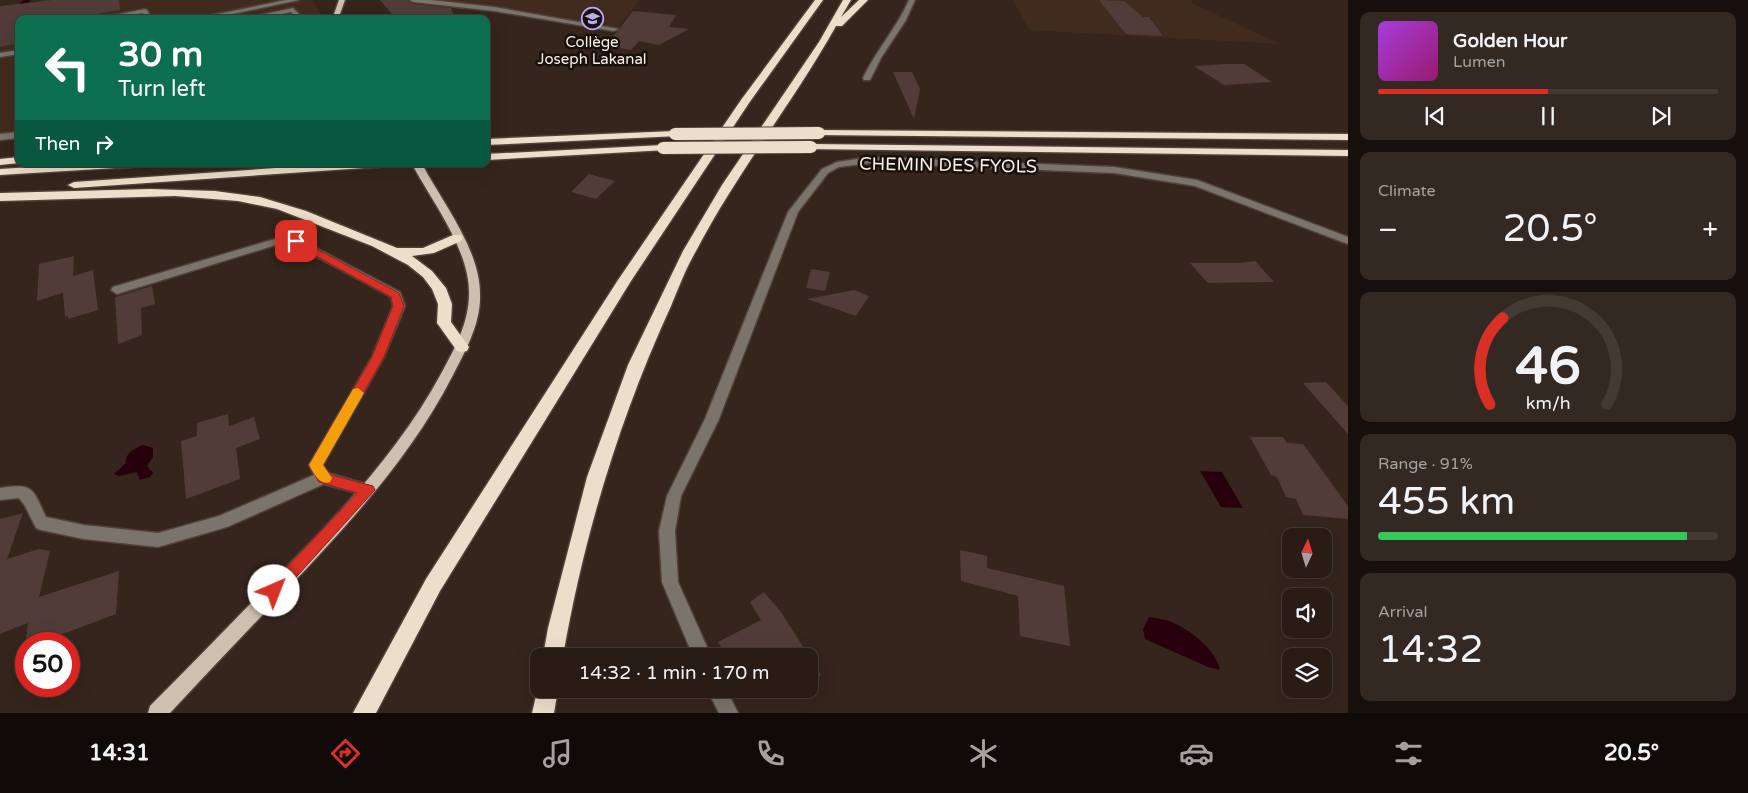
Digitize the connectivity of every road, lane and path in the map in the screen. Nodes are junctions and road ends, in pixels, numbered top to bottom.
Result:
1 (296, 0) edge
2 (342, 0) edge
3 (413, 0) edge
4 (819, 0) edge
5 (847, 0) edge
6 (864, 0) edge
7 (912, 0) edge
8 (802, 9) dead end
9 (122, 15) edge
10 (146, 15) edge
11 (217, 15) edge
12 (266, 15) edge
13 (297, 15) edge
14 (338, 15) edge
15 (614, 29) dead end
16 (794, 34) junction
17 (826, 37) junction
18 (15, 53) edge
19 (0, 55) edge
20 (867, 78) dead end
21 (15, 135) edge
22 (0, 136) edge
23 (1348, 137) edge
24 (490, 142) edge
25 (1348, 153) edge
26 (490, 157) edge
27 (15, 160) edge
28 (0, 162) edge
29 (82, 167) edge
30 (334, 167) edge
31 (419, 167) edge
32 (0, 172) edge
33 (0, 190) edge
34 (0, 196) edge
35 (457, 238) junction
36 (1348, 241) edge
37 (398, 252) junction
38 (117, 290) dead end
39 (462, 347) junction
40 (323, 478) junction
41 (368, 490) junction
42 (0, 494) edge
43 (554, 648) edge
44 (699, 648) edge
45 (546, 698) edge
46 (721, 698) edge
47 (157, 713) edge
48 (364, 713) edge
49 (543, 713) edge
50 (729, 713) edge

1 - 11 street
2 - 14 main road
3 - 15 street
4 - 16 highway
5 - 17 highway
6 - 17 highway
7 - 20 street
8 - 16 highway
9 - 10 street
12 - 13 street
16 - 48 highway
17 - 43 highway
18 - 19 street
21 - 22 street
23 - 24 highway, bridge
25 - 26 highway, bridge
27 - 28 highway
29 - 32 highway
30 - 33 highway
31 - 35 main road
34 - 37 highway
35 - 37 highway
35 - 39 main road
36 - 44 street, CHEMIN DES FYOLS
37 - 39 highway
38 - 40 street
39 - 41 main road
40 - 41 street
40 - 42 street
41 - 47 main road
45 - 49 highway
46 - 50 street

